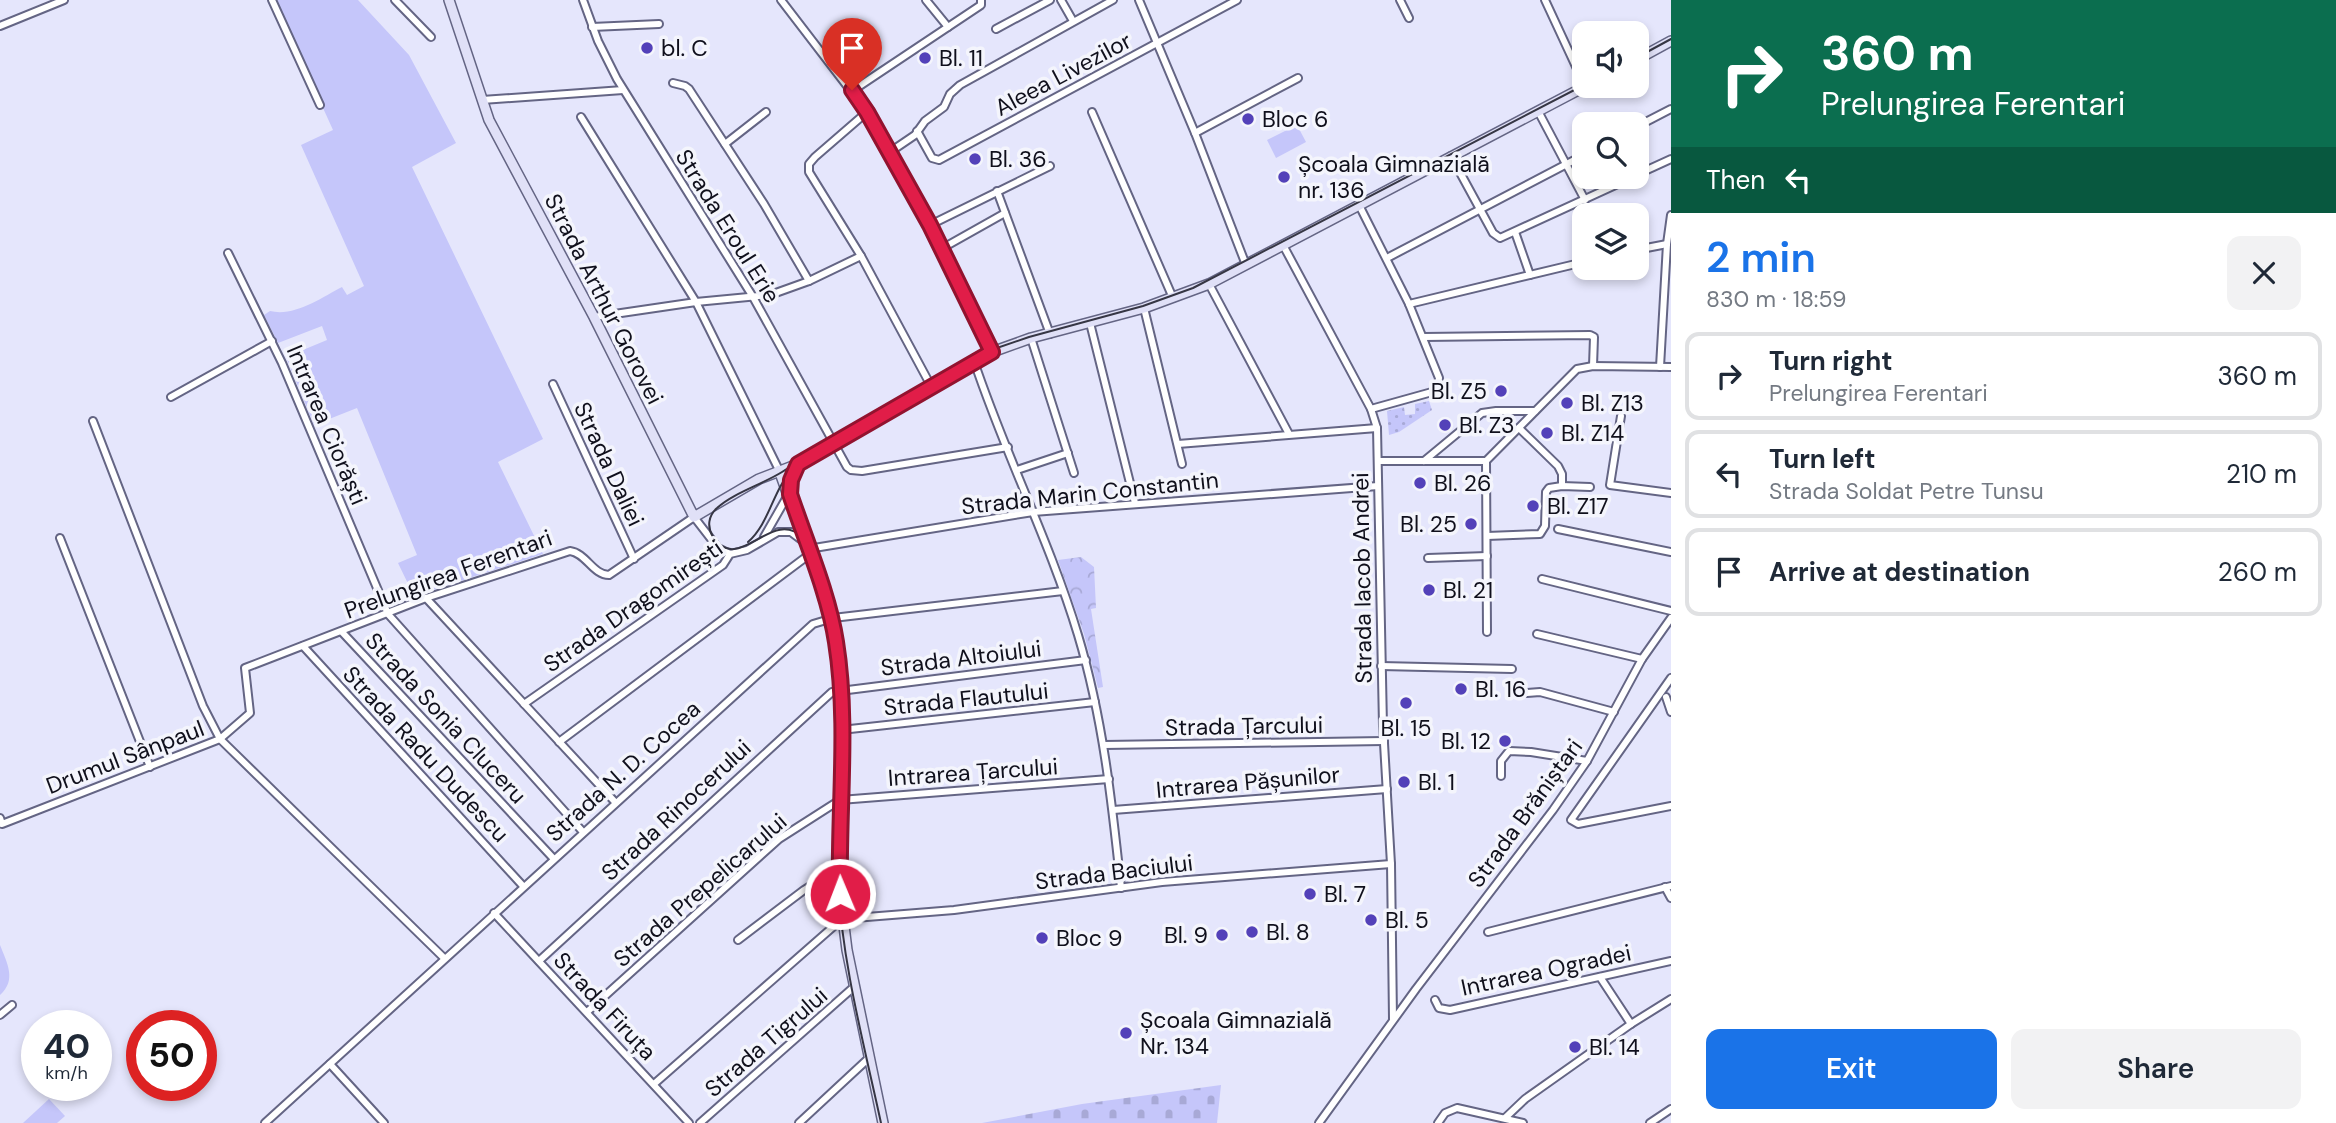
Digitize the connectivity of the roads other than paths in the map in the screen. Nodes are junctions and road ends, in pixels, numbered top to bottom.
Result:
1 (64, 0) edge
2 (272, 0) edge
3 (396, 0) edge
4 (449, 0) edge
5 (583, 0) edge
6 (781, 0) edge
7 (926, 0) edge
8 (1050, 0) edge
9 (1061, 0) edge
10 (1113, 0) edge
11 (1139, 0) edge
12 (1237, 0) edge
13 (1400, 0) edge
14 (1545, 0) edge
15 (981, 3) edge
16 (1409, 18) dead end
17 (1073, 21) junction
18 (659, 24) dead end
19 (0, 26) edge
20 (592, 27) junction
21 (948, 27) junction
22 (996, 29) dead end
23 (431, 37) dead end
24 (1671, 41) edge
25 (1158, 43) junction
26 (1649, 53) edge
27 (1572, 58) edge
28 (1298, 78) dead end
29 (673, 83) dead end
30 (623, 90) junction
31 (852, 90) junction
32 (1572, 93) edge
33 (481, 100) junction
34 (320, 105) dead end
35 (1671, 109) edge
36 (1538, 111) junction
37 (766, 112) dead end
38 (867, 112) junction
39 (1092, 112) dead end
40 (582, 117) dead end
41 (1649, 120) edge
42 (917, 131) junction
43 (1195, 133) junction
44 (725, 144) junction
45 (890, 152) junction
46 (1451, 156) junction
47 (1671, 159) edge
48 (1572, 161) edge
49 (1566, 164) junction
50 (1050, 166) dead end
51 (1649, 169) edge
52 (1608, 189) edge
53 (997, 191) junction
54 (1585, 200) junction
55 (1359, 205) junction
56 (1480, 210) junction
57 (1005, 213) junction
58 (1671, 217) edge
59 (930, 225) junction
60 (1515, 232) junction
61 (1667, 244) junction
62 (1283, 245) junction
63 (1649, 247) edge
64 (941, 249) junction
65 (228, 253) dead end
66 (861, 256) junction
67 (1387, 258) junction
68 (1246, 265) junction
69 (1572, 265) edge
70 (1530, 275) junction
71 (809, 281) junction
72 (1209, 284) junction
73 (1667, 296) edge
74 (753, 297) junction
75 (1173, 298) junction
76 (696, 302) junction
77 (1409, 304) junction
78 (1144, 308) junction
79 (594, 317) junction
80 (1090, 323) junction
81 (1050, 334) junction
82 (1424, 337) junction
83 (1031, 338) junction
84 (272, 341) junction
85 (992, 352) junction
86 (974, 361) junction
87 (1593, 366) junction
88 (1660, 367) junction
89 (1671, 367) edge
90 (553, 384) dead end
91 (931, 386) junction
92 (171, 397) dead end
93 (1371, 409) junction
94 (1535, 411) junction
95 (1620, 416) dead end
96 (93, 421) dead end
97 (1377, 428) junction
98 (1519, 428) junction
99 (1289, 434) junction
100 (1178, 443) junction
101 (833, 444) junction
102 (1008, 447) junction
103 (1068, 453) junction
104 (1378, 461) junction
105 (1424, 461) junction
106 (1486, 461) junction
107 (798, 464) junction
108 (1182, 464) dead end
109 (779, 470) junction
110 (1017, 470) junction
111 (1074, 473) dead end
112 (1378, 486) junction
113 (1562, 486) junction
114 (1590, 487) dead end
115 (1671, 493) edge
116 (790, 494) junction
117 (1135, 503) junction
118 (1033, 512) junction
119 (694, 517) junction
120 (1558, 529) dead end
121 (1487, 536) junction
122 (60, 538) dead end
123 (763, 539) junction
124 (808, 549) junction
125 (1671, 552) edge
126 (730, 554) junction
127 (1487, 556) junction
128 (1428, 558) dead end
129 (634, 559) junction
130 (1542, 579) dead end
131 (1063, 591) junction
132 (426, 598) junction
133 (1671, 611) edge
134 (388, 614) junction
135 (1671, 618) edge
136 (831, 619) junction
137 (342, 632) junction
138 (1487, 632) dead end
139 (1537, 634) dead end
140 (303, 646) junction
141 (1642, 659) junction
142 (1086, 660) junction
143 (1381, 666) junction
144 (245, 668) joint
145 (1512, 668) dead end
146 (1671, 678) edge
147 (841, 690) junction
148 (1527, 693) dead end
149 (1666, 696) edge
150 (1095, 702) junction
151 (524, 704) junction
152 (1614, 712) junction
153 (1671, 712) edge
154 (841, 730) junction
155 (220, 739) junction
156 (1384, 741) junction
157 (559, 742) junction
158 (1104, 745) junction
159 (1587, 761) junction
160 (150, 767) junction
161 (1501, 776) dead end
162 (1109, 779) junction
163 (1387, 789) junction
164 (840, 800) junction
165 (615, 802) junction
166 (1671, 806) edge
167 (1112, 810) junction
168 (1, 821) edge
169 (583, 832) junction
170 (553, 859) junction
171 (1391, 864) junction
172 (839, 867) junction
173 (523, 886) junction
174 (1668, 887) edge
175 (1121, 888) junction
176 (1671, 898) edge
177 (494, 914) junction
178 (842, 919) junction
179 (1488, 932) dead end
180 (738, 940) dead end
181 (444, 958) junction
182 (539, 961) junction
183 (1671, 961) edge
184 (1600, 977) junction
185 (855, 986) junction
186 (1671, 999) edge
187 (1435, 1000) dead end
188 (12, 1005) dead end
189 (587, 1012) junction
190 (0, 1015) edge
191 (1394, 1019) junction
192 (1631, 1024) junction
193 (869, 1058) junction
194 (330, 1064) junction
195 (654, 1084) junction
196 (1671, 1109) edge
197 (1505, 1118) junction
198 (268, 1122) edge
199 (384, 1123) edge
200 (690, 1123) edge
201 (700, 1123) edge
202 (799, 1123) edge
203 (883, 1123) edge
204 (1319, 1123) edge
205 (1438, 1123) edge
206 (1522, 1123) edge
207 (1650, 1123) edge

1 - 19 street
2 - 34 street
3 - 23 street
4 - 33 main road, Strada Arthur Gorovei
5 - 20 street, Strada Eroul Erie
6 - 31 street
7 - 21 street
8 - 22 street
9 - 17 street
10 - 17 street
11 - 25 street
12 - 25 street, Aleea Livezilor
13 - 16 street
14 - 27 street
15 - 21 street
17 - 42 street
18 - 20 street
20 - 30 street, Strada Eroul Erie
21 - 31 street
24 - 26 main road
25 - 42 street, Aleea Livezilor
25 - 43 street
28 - 43 street
29 - 44 street
30 - 33 street
30 - 74 street, Strada Eroul Erie
31 - 38 street
32 - 36 main road, Prelungirea Ferentari
33 - 79 main road, Strada Arthur Gorovei
35 - 41 street
36 - 46 main road, Prelungirea Ferentari
36 - 49 street
37 - 44 street
38 - 45 street
38 - 66 street
39 - 75 street
40 - 76 street
42 - 45 street
43 - 68 street
44 - 71 street
45 - 59 street
46 - 55 main road, Prelungirea Ferentari
46 - 56 street
47 - 51 street
48 - 49 street
49 - 54 street
49 - 56 street
50 - 53 street
52 - 54 street
53 - 57 street
53 - 59 street
54 - 60 street
55 - 62 main road, Prelungirea Ferentari
55 - 67 street
56 - 60 street
56 - 67 street
57 - 64 street
57 - 81 street
58 - 61 street
59 - 64 street
60 - 70 street
61 - 63 street
61 - 73 street
62 - 68 main road, Prelungirea Ferentari
62 - 93 street, Strada Iacob Andrei
64 - 85 street
65 - 84 street, Intrarea Ciorăști
66 - 71 street
66 - 91 street
67 - 77 street
68 - 72 main road, Prelungirea Ferentari
69 - 70 street
70 - 77 street
71 - 74 street
72 - 75 main road, Prelungirea Ferentari
72 - 99 street
73 - 88 street
74 - 76 street
74 - 101 street, Strada Eroul Erie
75 - 78 main road, Prelungirea Ferentari
76 - 79 street
76 - 109 street
77 - 82 street
78 - 80 main road, Prelungirea Ferentari
78 - 100 street
79 - 119 main road, Strada Arthur Gorovei
80 - 81 main road, Prelungirea Ferentari
80 - 117 street
81 - 83 main road, Prelungirea Ferentari
82 - 87 street
82 - 93 street
83 - 85 main road, Prelungirea Ferentari
83 - 103 street
84 - 92 street
84 - 134 street, Intrarea Ciorăști
85 - 86 main road, Prelungirea Ferentari
86 - 91 main road, Prelungirea Ferentari
86 - 102 street
87 - 88 street
87 - 94 street
88 - 89 street
90 - 129 street, Strada Daliei
91 - 101 main road, Prelungirea Ferentari
93 - 97 street, Strada Iacob Andrei
94 - 98 street
94 - 105 street
95 - 115 street
96 - 155 street
97 - 99 street
97 - 104 street, Strada Iacob Andrei
98 - 106 street
98 - 113 street
99 - 100 street
100 - 108 street
101 - 102 street, Strada Eroul Erie
101 - 107 main road, Prelungirea Ferentari
102 - 110 street
103 - 110 street
103 - 111 street
104 - 105 street
104 - 112 street, Strada Iacob Andrei
105 - 106 street
106 - 121 street
107 - 109 main road, Prelungirea Ferentari
107 - 116 main road
109 - 116 main road
109 - 119 main road, Prelungirea Ferentari
110 - 118 street
112 - 117 street, Strada Marin Constantin
112 - 143 street, Strada Iacob Andrei
113 - 114 street
113 - 121 street
116 - 123 street
116 - 124 main road
117 - 118 street, Strada Marin Constantin
118 - 124 street, Strada Marin Constantin
118 - 131 street
119 - 126 street
119 - 129 street, Prelungirea Ferentari
120 - 125 street
121 - 127 street
122 - 160 street
123 - 124 street, Strada Dragomirești
123 - 126 street, Strada Dragomirești
124 - 136 main road
124 - 157 street, Strada Marin Constantin
126 - 151 street, Strada Dragomirești
127 - 128 street
127 - 138 street
129 - 132 street, Prelungirea Ferentari
130 - 133 street
131 - 136 street
131 - 142 street
132 - 134 street, Prelungirea Ferentari
132 - 151 street
134 - 137 street, Prelungirea Ferentari
134 - 169 street, Intrarea Ciorăști
135 - 141 street, Strada Brăniștari
136 - 147 main road
136 - 165 street, Strada N. D. Cocea
137 - 140 street, Prelungirea Ferentari
137 - 170 street, Strada Sonia Cluceru
139 - 141 street
140 - 144 street, Prelungirea Ferentari
140 - 173 street, Strada Radu Dudescu
141 - 152 street, Strada Brăniștari
142 - 147 street, Strada Altoiului
142 - 150 street
143 - 145 street
143 - 156 street, Strada Iacob Andrei
144 - 155 street, Drumul Sânpaul
146 - 149 street
147 - 154 main road
147 - 182 street, Strada Rinocerului
148 - 152 street
149 - 153 street
149 - 166 street
150 - 154 street, Strada Flautului
150 - 158 street
151 - 157 street
152 - 159 street, Strada Brăniștari
154 - 164 main road
155 - 160 street, Drumul Sânpaul
155 - 181 street
156 - 158 street, Strada Țarcului
156 - 163 street, Strada Iacob Andrei
157 - 165 street
158 - 162 street
159 - 161 street
159 - 191 street, Strada Brăniștari
160 - 168 street, Drumul Sânpaul
162 - 164 street, Intrarea Țarcului
162 - 167 street
163 - 167 street, Intrarea Pășunilor
163 - 171 street, Strada Iacob Andrei
164 - 172 main road
164 - 189 street, Strada Prepelicarului
165 - 169 street, Strada N. D. Cocea
167 - 175 street
169 - 170 street, Strada N. D. Cocea
170 - 173 street, Strada N. D. Cocea
171 - 175 street, Strada Baciului
171 - 191 street, Strada Iacob Andrei
172 - 178 main road
172 - 180 street
173 - 177 street, Strada N. D. Cocea
174 - 176 street
174 - 179 street
175 - 178 street, Strada Baciului
177 - 181 street, Strada N. D. Cocea
177 - 182 street, Strada Firuța
178 - 185 main road
178 - 195 street
181 - 194 street, Strada N. D. Cocea
182 - 189 street, Strada Firuța
183 - 184 street, Intrarea Ogradei
184 - 187 street, Intrarea Ogradei
184 - 192 street
185 - 193 main road
185 - 201 street, Strada Tigrului
186 - 192 street
188 - 190 street
189 - 195 street, Strada Firuța
191 - 204 street, Strada Brăniștari
192 - 197 street
193 - 202 street
193 - 203 main road
194 - 198 street, Strada N. D. Cocea
194 - 199 street
195 - 200 street, Strada Firuța
196 - 207 street
197 - 205 street
197 - 206 street

